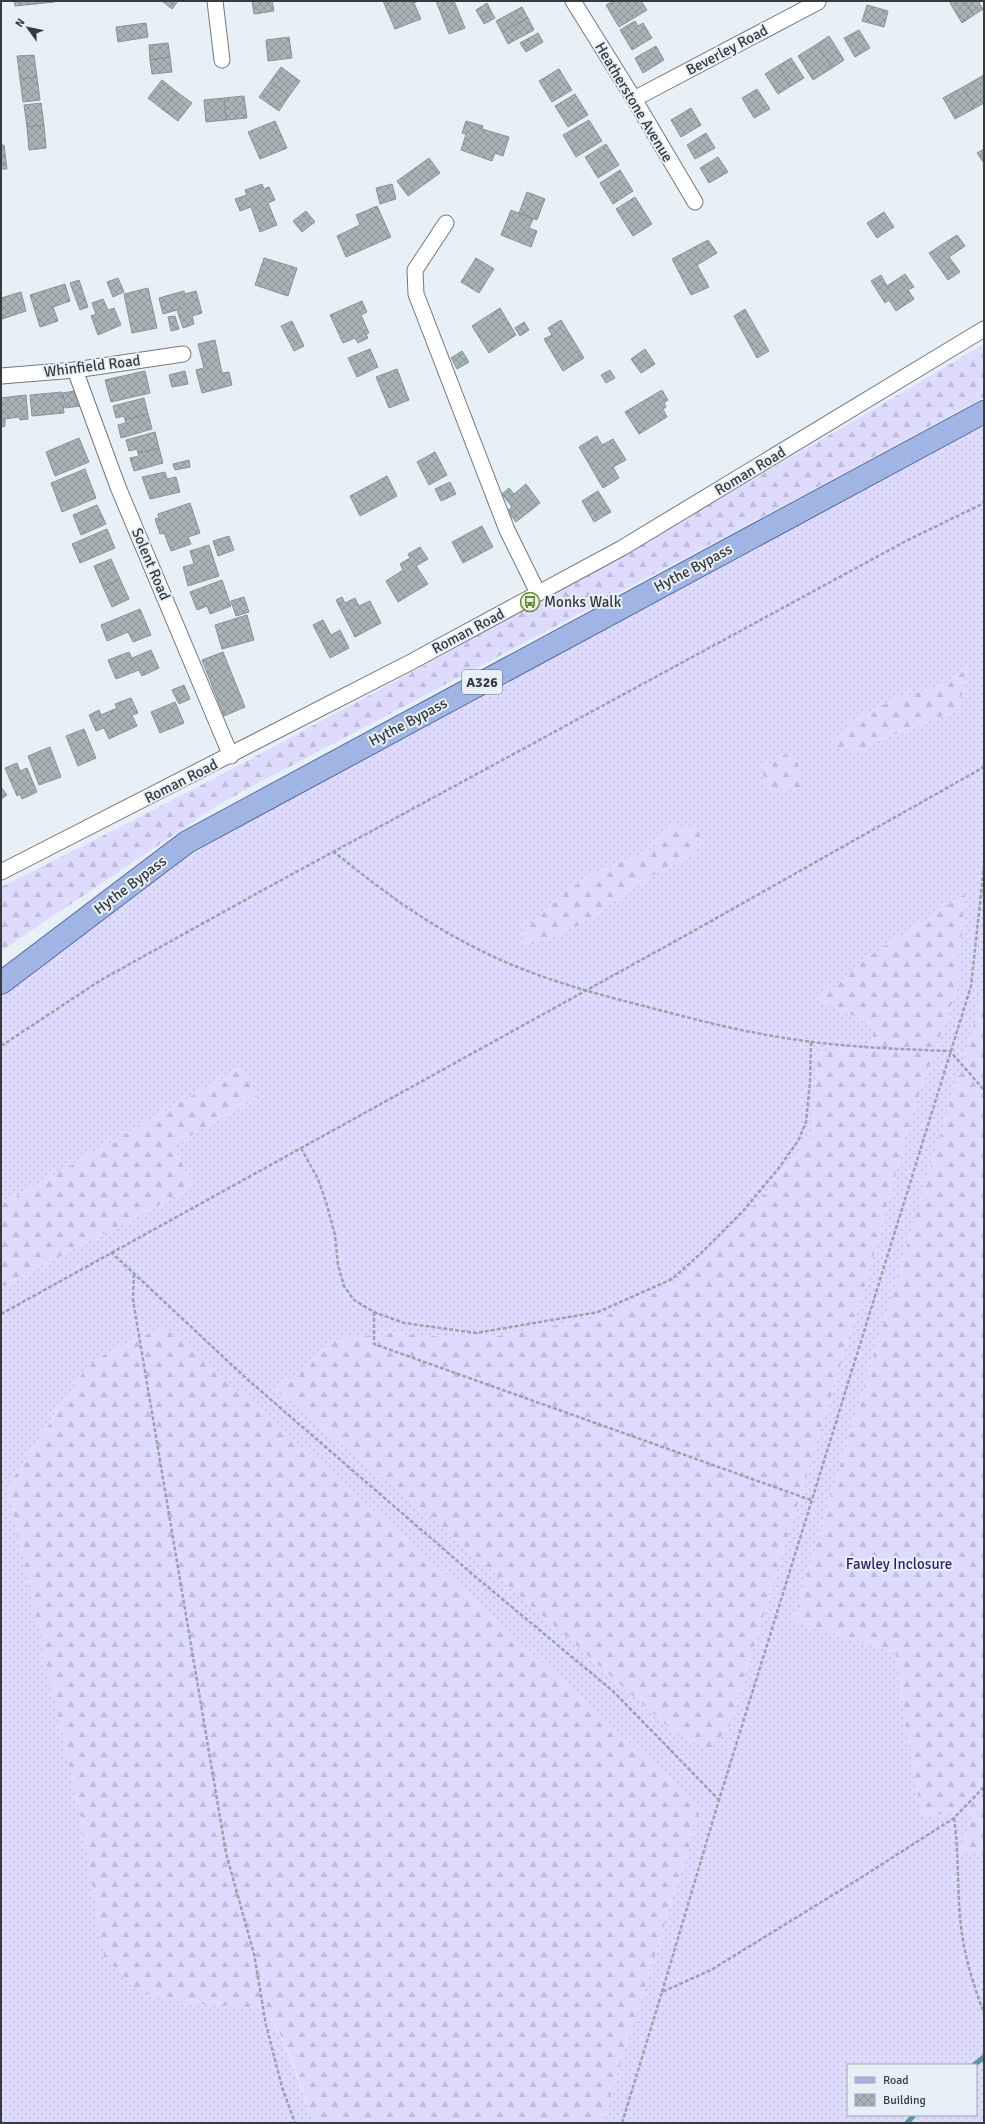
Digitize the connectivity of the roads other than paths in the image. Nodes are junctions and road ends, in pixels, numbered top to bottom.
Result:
1 (215, 1) edge
2 (573, 1) edge
3 (817, 1) edge
4 (222, 60) dead end
5 (634, 99) junction
6 (694, 202) dead end
7 (446, 223) dead end
8 (984, 329) edge
9 (183, 354) dead end
10 (75, 370) junction
11 (1, 376) edge
12 (984, 412) edge
13 (538, 594) junction
14 (231, 756) junction
15 (1, 872) edge
16 (1, 983) edge

1 - 4 street
2 - 5 street, Heatherstone Avenue
3 - 5 street, Beverley Road
5 - 6 street, Heatherstone Avenue
7 - 13 street
8 - 13 street, Roman Road
9 - 10 street, Whinfield Road
10 - 11 street, Whinfield Road
10 - 14 street, Solent Road
12 - 16 main road, Hythe Bypass / A326
13 - 14 street, Roman Road
14 - 15 street, Roman Road

